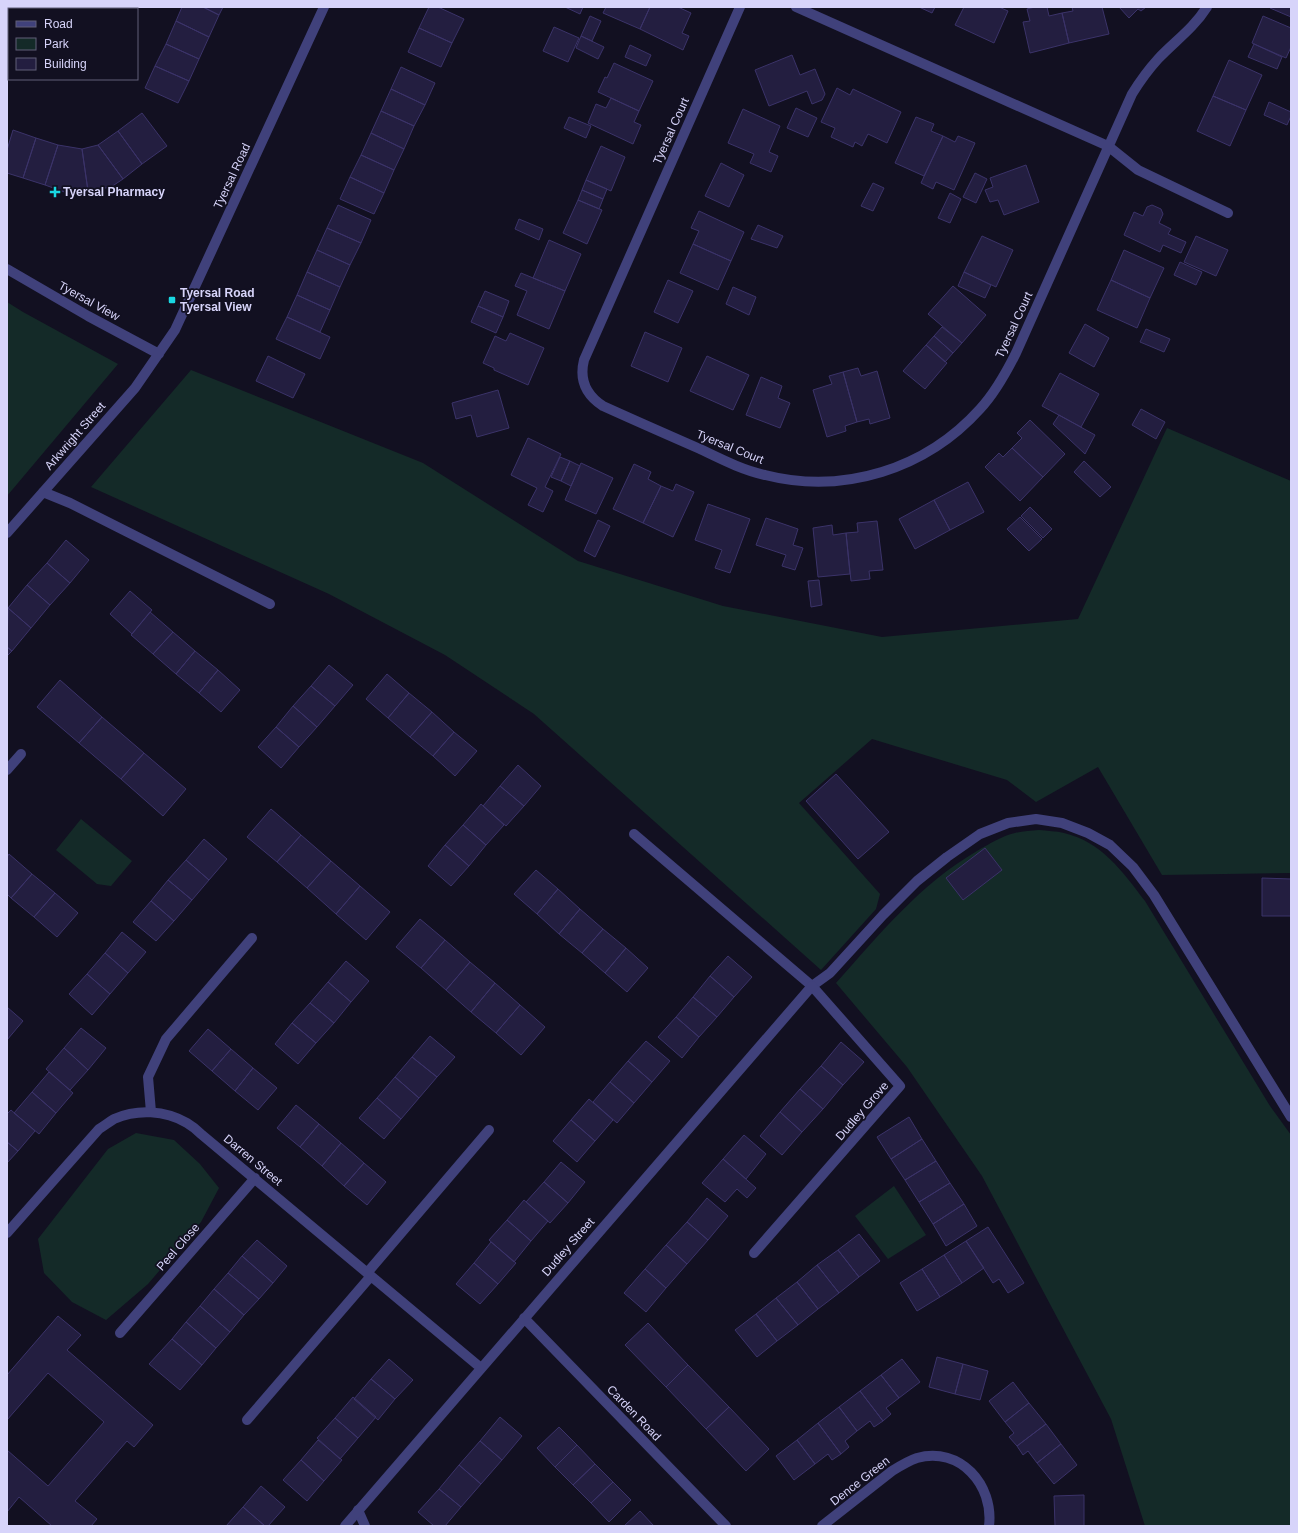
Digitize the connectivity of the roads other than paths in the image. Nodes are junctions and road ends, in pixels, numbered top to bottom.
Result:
1 (324, 7) edge
2 (740, 7) edge
3 (796, 7) edge
4 (1207, 7) edge
5 (1108, 146) junction
6 (1228, 212) dead end
7 (7, 269) edge
8 (159, 354) junction
9 (43, 492) junction
10 (7, 533) edge
11 (270, 604) dead end
12 (21, 754) dead end
13 (7, 770) edge
14 (634, 834) dead end
15 (252, 938) dead end
16 (812, 986) junction
17 (151, 1112) junction
18 (1291, 1117) edge
19 (489, 1130) dead end
20 (255, 1178) junction
21 (7, 1233) edge
22 (754, 1253) dead end
23 (369, 1274) junction
24 (524, 1318) junction
25 (120, 1333) dead end
26 (481, 1368) junction
27 (247, 1420) dead end
28 (358, 1510) junction
29 (345, 1526) edge
30 (365, 1526) edge
31 (726, 1526) edge
32 (822, 1526) edge
33 (989, 1526) edge

1 - 8 street, Tyersal Road
2 - 5 street, Tyersal Court
3 - 5 street
4 - 5 street, Tyersal Court
5 - 6 street
7 - 8 street, Tyersal View
8 - 9 street, Arkwright Street
9 - 10 street, Arkwright Street
9 - 11 street
12 - 13 street
14 - 16 street
15 - 17 street
16 - 18 street, Dudley Street
16 - 22 street, Dudley Grove
16 - 24 street, Dudley Street
17 - 20 street, Darren Street
17 - 21 street, Darren Street
19 - 23 street
20 - 23 street, Darren Street
20 - 25 street, Peel Close
23 - 26 street, Darren Street
23 - 27 street
24 - 26 street, Dudley Street
24 - 31 street, Carden Road
26 - 28 street, Dudley Street
28 - 29 street, Dudley Street
28 - 30 street
32 - 33 street, Dence Green

